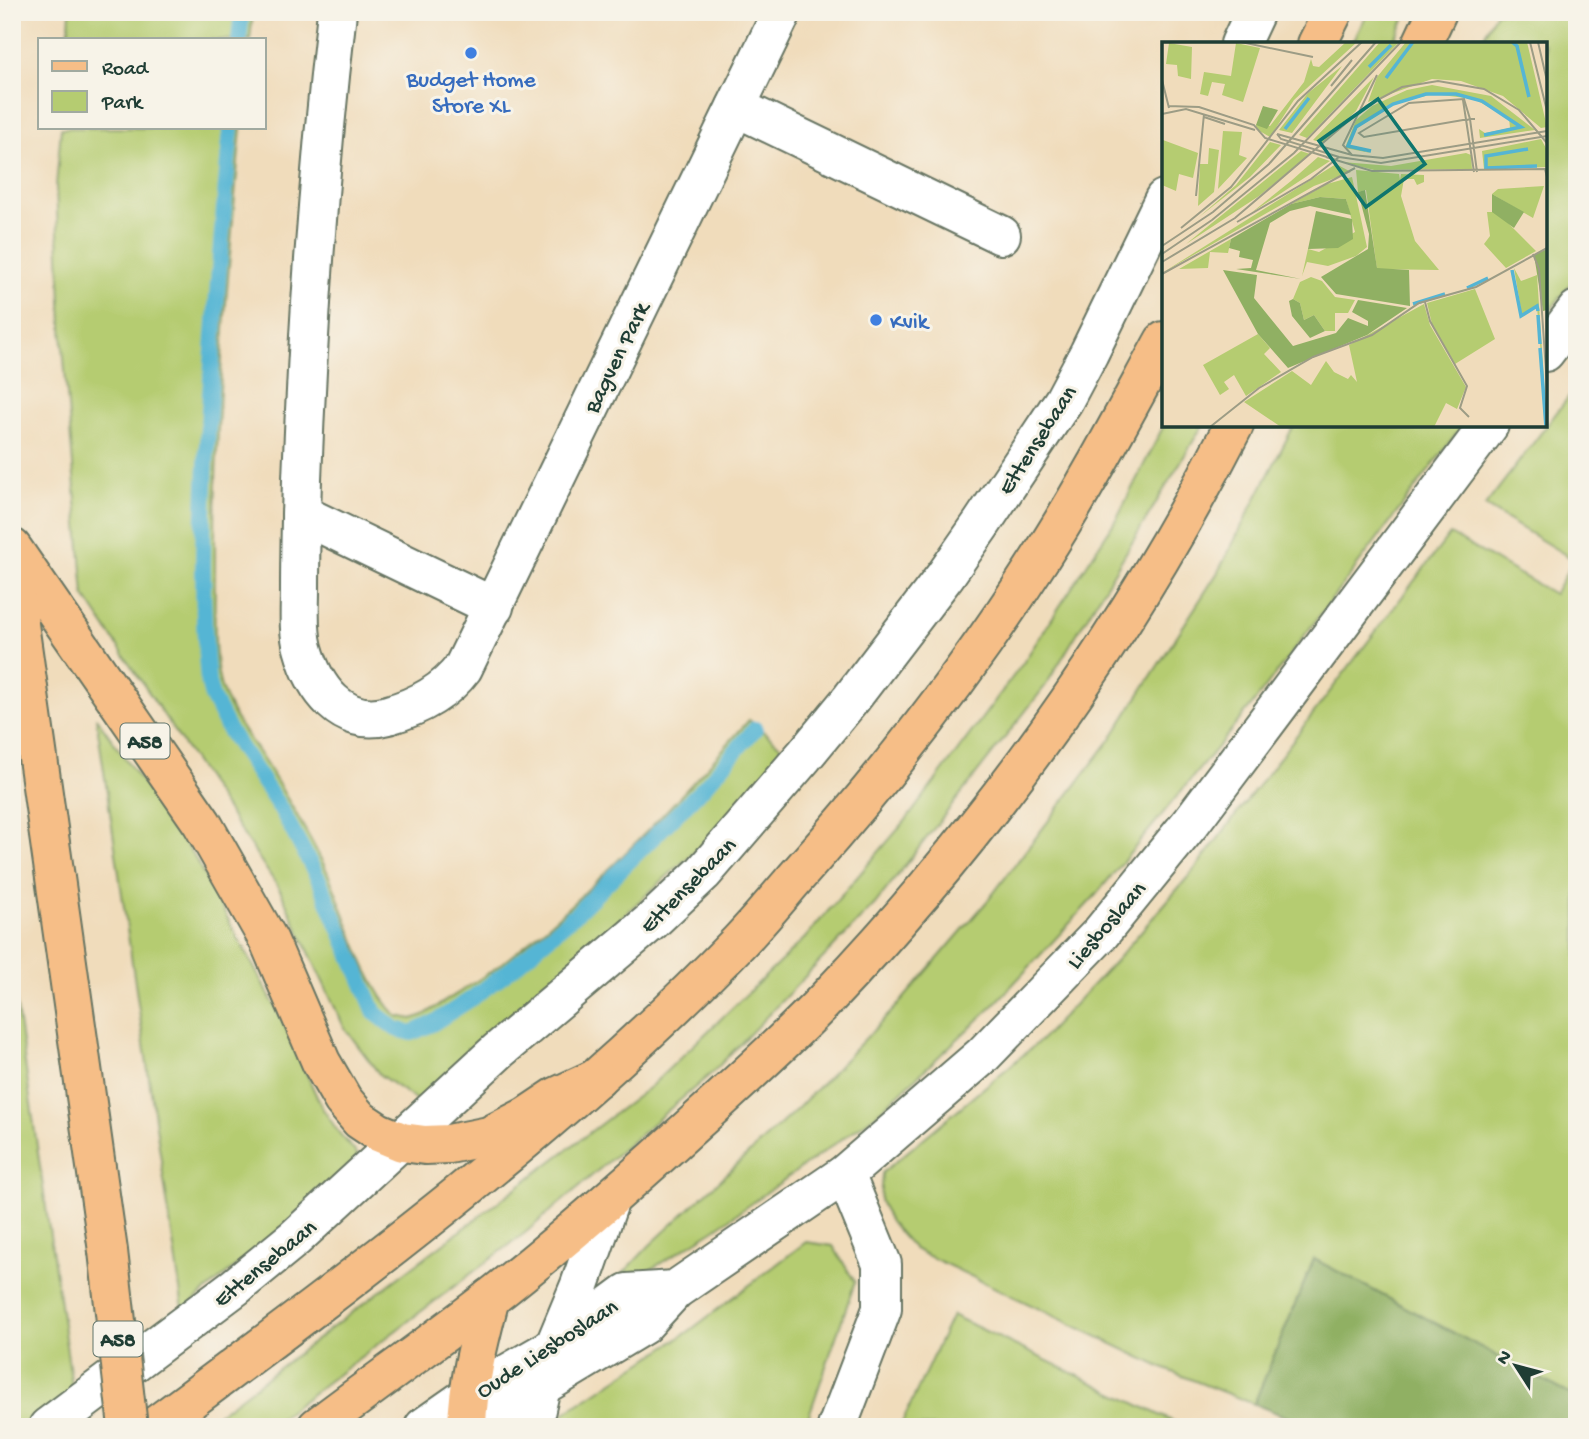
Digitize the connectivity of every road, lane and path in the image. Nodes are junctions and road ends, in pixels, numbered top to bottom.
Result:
1 (337, 12) edge
2 (782, 12) edge
3 (1255, 12) edge
4 (1333, 12) edge
5 (1437, 12) edge
6 (1241, 42) edge
7 (1318, 42) edge
8 (1423, 42) edge
9 (736, 107) junction
10 (1162, 204) edge
11 (1001, 235) dead end
12 (1577, 310) edge
13 (1162, 345) edge
14 (1547, 349) edge
15 (1233, 427) edge
16 (1488, 427) edge
17 (301, 514) junction
18 (12, 548) edge
19 (12, 575) edge
20 (494, 607) junction
21 (597, 1078) junction
22 (402, 1142) junction
23 (845, 1174) junction
24 (608, 1202) junction
25 (675, 1290) junction
26 (490, 1298) junction
27 (554, 1348) junction
28 (539, 1388) junction
29 (469, 1417) edge
30 (48, 1427) edge
31 (128, 1427) edge
32 (154, 1427) edge
33 (317, 1427) edge
34 (424, 1427) edge
35 (532, 1427) edge
36 (837, 1427) edge

1 - 17 street, Bagven Park
2 - 9 street, Bagven Park
3 - 6 street
4 - 7 main road
5 - 8 main road
9 - 11 street
9 - 20 street, Bagven Park
10 - 22 street, Ettensebaan
12 - 14 street
13 - 21 main road
15 - 24 main road
16 - 23 street, Liesboslaan
17 - 20 street
17 - 20 street, Bagven Park
18 - 22 main road, A58
19 - 31 main road, A58, bridge
21 - 22 main road, A58
21 - 32 main road
22 - 30 street, Ettensebaan
23 - 25 street, Oude Liesboslaan
23 - 36 street
24 - 26 main road
24 - 27 street
25 - 27 street, Oude Liesboslaan
25 - 28 street, Oude Liesboslaan
26 - 29 main road
26 - 33 main road
27 - 28 street
27 - 29 street, Oude Liesboslaan
28 - 29 street, Oude Liesboslaan
28 - 35 street
29 - 34 street, Oude Liesboslaan

